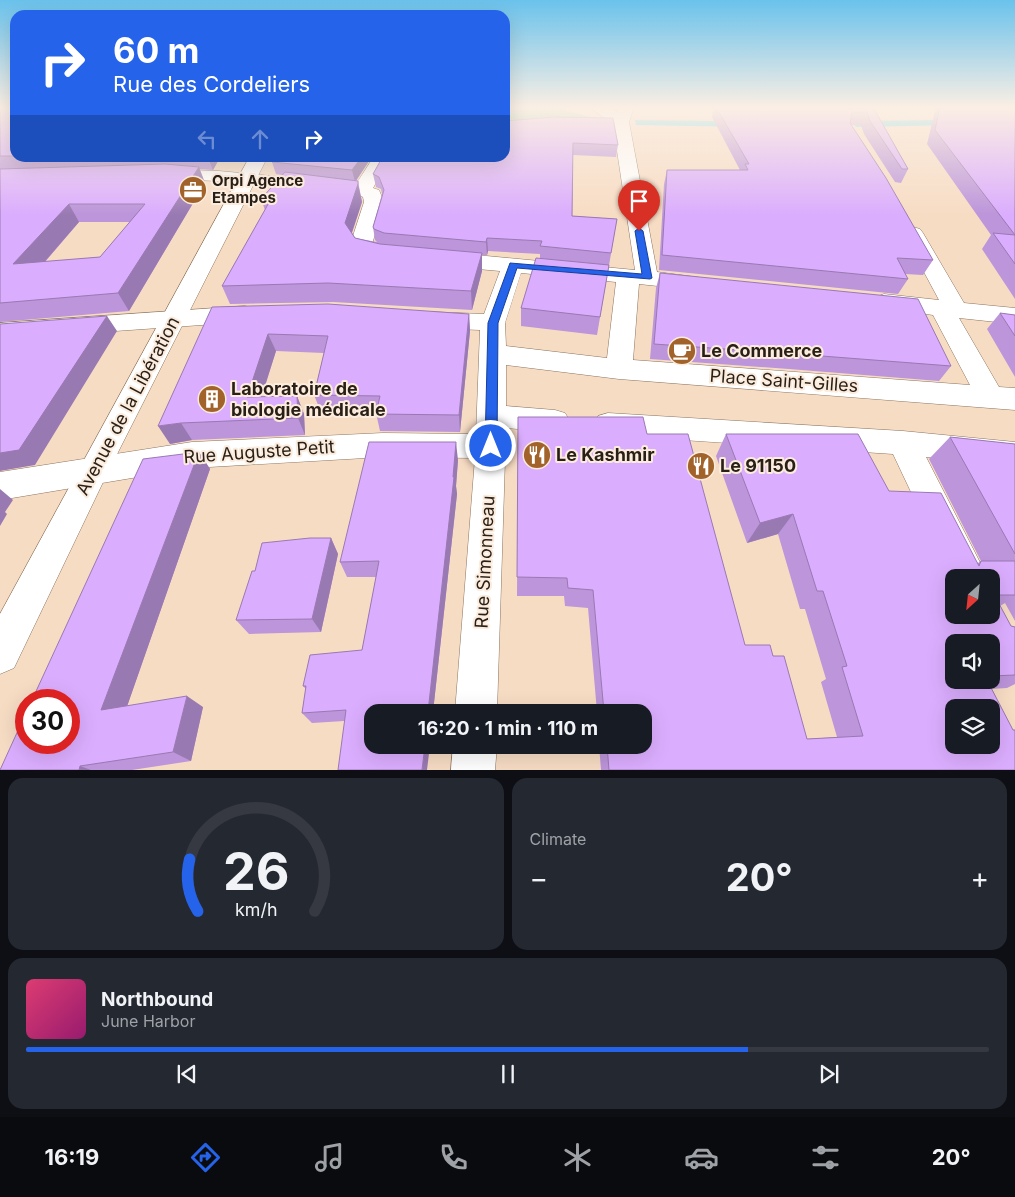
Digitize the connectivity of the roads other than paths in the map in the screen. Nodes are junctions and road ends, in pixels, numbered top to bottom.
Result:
1 (627, 143) edge
2 (379, 162) edge
3 (252, 168) edge
4 (146, 174) edge
5 (367, 192) junction
6 (904, 216) edge
7 (513, 265) junction
8 (638, 277) junction
9 (716, 285) edge
10 (865, 300) edge
11 (949, 309) junction
12 (264, 313) edge
13 (1015, 316) edge
14 (174, 318) junction
15 (412, 318) edge
16 (493, 323) junction
17 (0, 331) edge
18 (493, 354) junction
19 (618, 368) junction
20 (1002, 398) edge
21 (491, 431) junction
22 (903, 443) junction
23 (1015, 454) edge
24 (93, 471) junction
25 (0, 486) edge
26 (966, 569) edge
27 (0, 654) edge
28 (476, 704) edge
29 (474, 754) edge
30 (473, 770) edge

1 - 8 street
2 - 5 street
3 - 4 street
3 - 5 street
3 - 14 street, Avenue de la Libération
5 - 7 street
6 - 11 street
7 - 8 street
7 - 16 street, Rue Simonneau
8 - 9 street
8 - 19 street
10 - 11 street
11 - 13 street
11 - 20 street
12 - 14 street
14 - 17 street
14 - 24 street, Avenue de la Libération
15 - 16 street
16 - 18 street, Rue Simonneau
18 - 19 street, Place Saint-Gilles
18 - 21 street, Rue Simonneau
19 - 20 street, Place Saint-Gilles
21 - 22 street
21 - 24 street, Rue Auguste Petit
21 - 28 street, Rue Simonneau
22 - 23 street
22 - 26 street
24 - 25 street, Rue Auguste Petit
24 - 27 street, Avenue de la Libération
29 - 30 street

